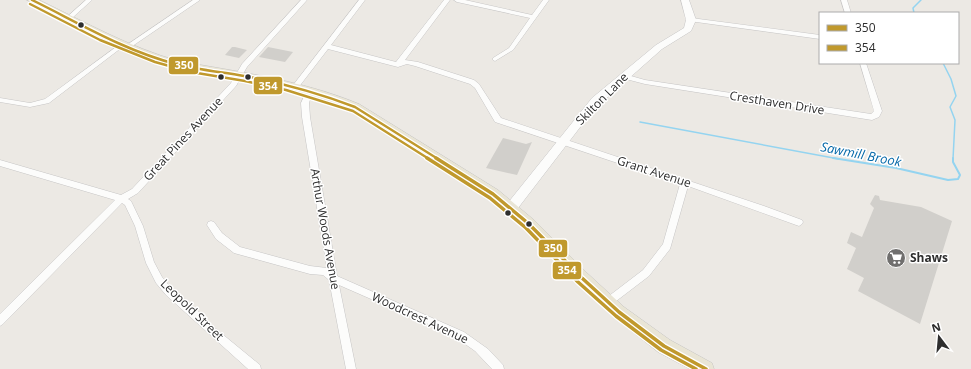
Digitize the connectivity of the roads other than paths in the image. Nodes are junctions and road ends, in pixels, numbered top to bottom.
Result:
1 (32, 0) edge
2 (89, 0) edge
3 (196, 0) edge
4 (304, 0) edge
5 (362, 0) edge
6 (447, 0) edge
7 (457, 0) edge
8 (546, 0) edge
9 (685, 0) edge
10 (844, 0) edge
11 (848, 12) edge
12 (533, 17) junction
13 (70, 18) junction
14 (691, 20) junction
15 (819, 37) edge
16 (126, 45) junction
17 (326, 46) junction
18 (495, 59) dead end
19 (863, 64) edge
20 (398, 65) junction
21 (239, 75) junction
22 (624, 76) junction
23 (296, 86) junction
24 (310, 90) junction
25 (0, 100) edge
26 (559, 145) junction
27 (0, 163) edge
28 (685, 182) junction
29 (122, 199) junction
30 (512, 208) junction
31 (799, 222) dead end
32 (211, 225) dead end
33 (333, 278) junction
34 (608, 302) junction
35 (0, 320) edge
36 (256, 369) edge
37 (351, 369) edge
38 (499, 369) edge
39 (706, 369) edge

1 - 13 main road
2 - 13 street
3 - 16 street
4 - 21 street, Great Pines Avenue
5 - 17 street
6 - 20 street
7 - 12 street
8 - 12 street
9 - 14 street
10 - 11 street
12 - 18 street
13 - 16 main road
14 - 15 street
14 - 22 street, Skilton Lane
16 - 21 main road
16 - 25 street
17 - 20 street
17 - 23 street
19 - 22 street, Cresthaven Drive
20 - 26 street
21 - 23 main road
21 - 29 street, Great Pines Avenue
22 - 26 street, Skilton Lane
23 - 24 main road
24 - 30 main road
24 - 33 street, Arthur Woods Avenue
26 - 28 street, Grant Avenue
26 - 30 street, Skilton Lane
27 - 29 street
28 - 31 street, Grant Avenue
28 - 34 street
29 - 35 street, Great Pines Avenue
29 - 36 street, Leopold Street
30 - 34 main road
32 - 33 street, Woodcrest Avenue
33 - 37 street, Arthur Woods Avenue
33 - 38 street, Woodcrest Avenue
34 - 39 main road

